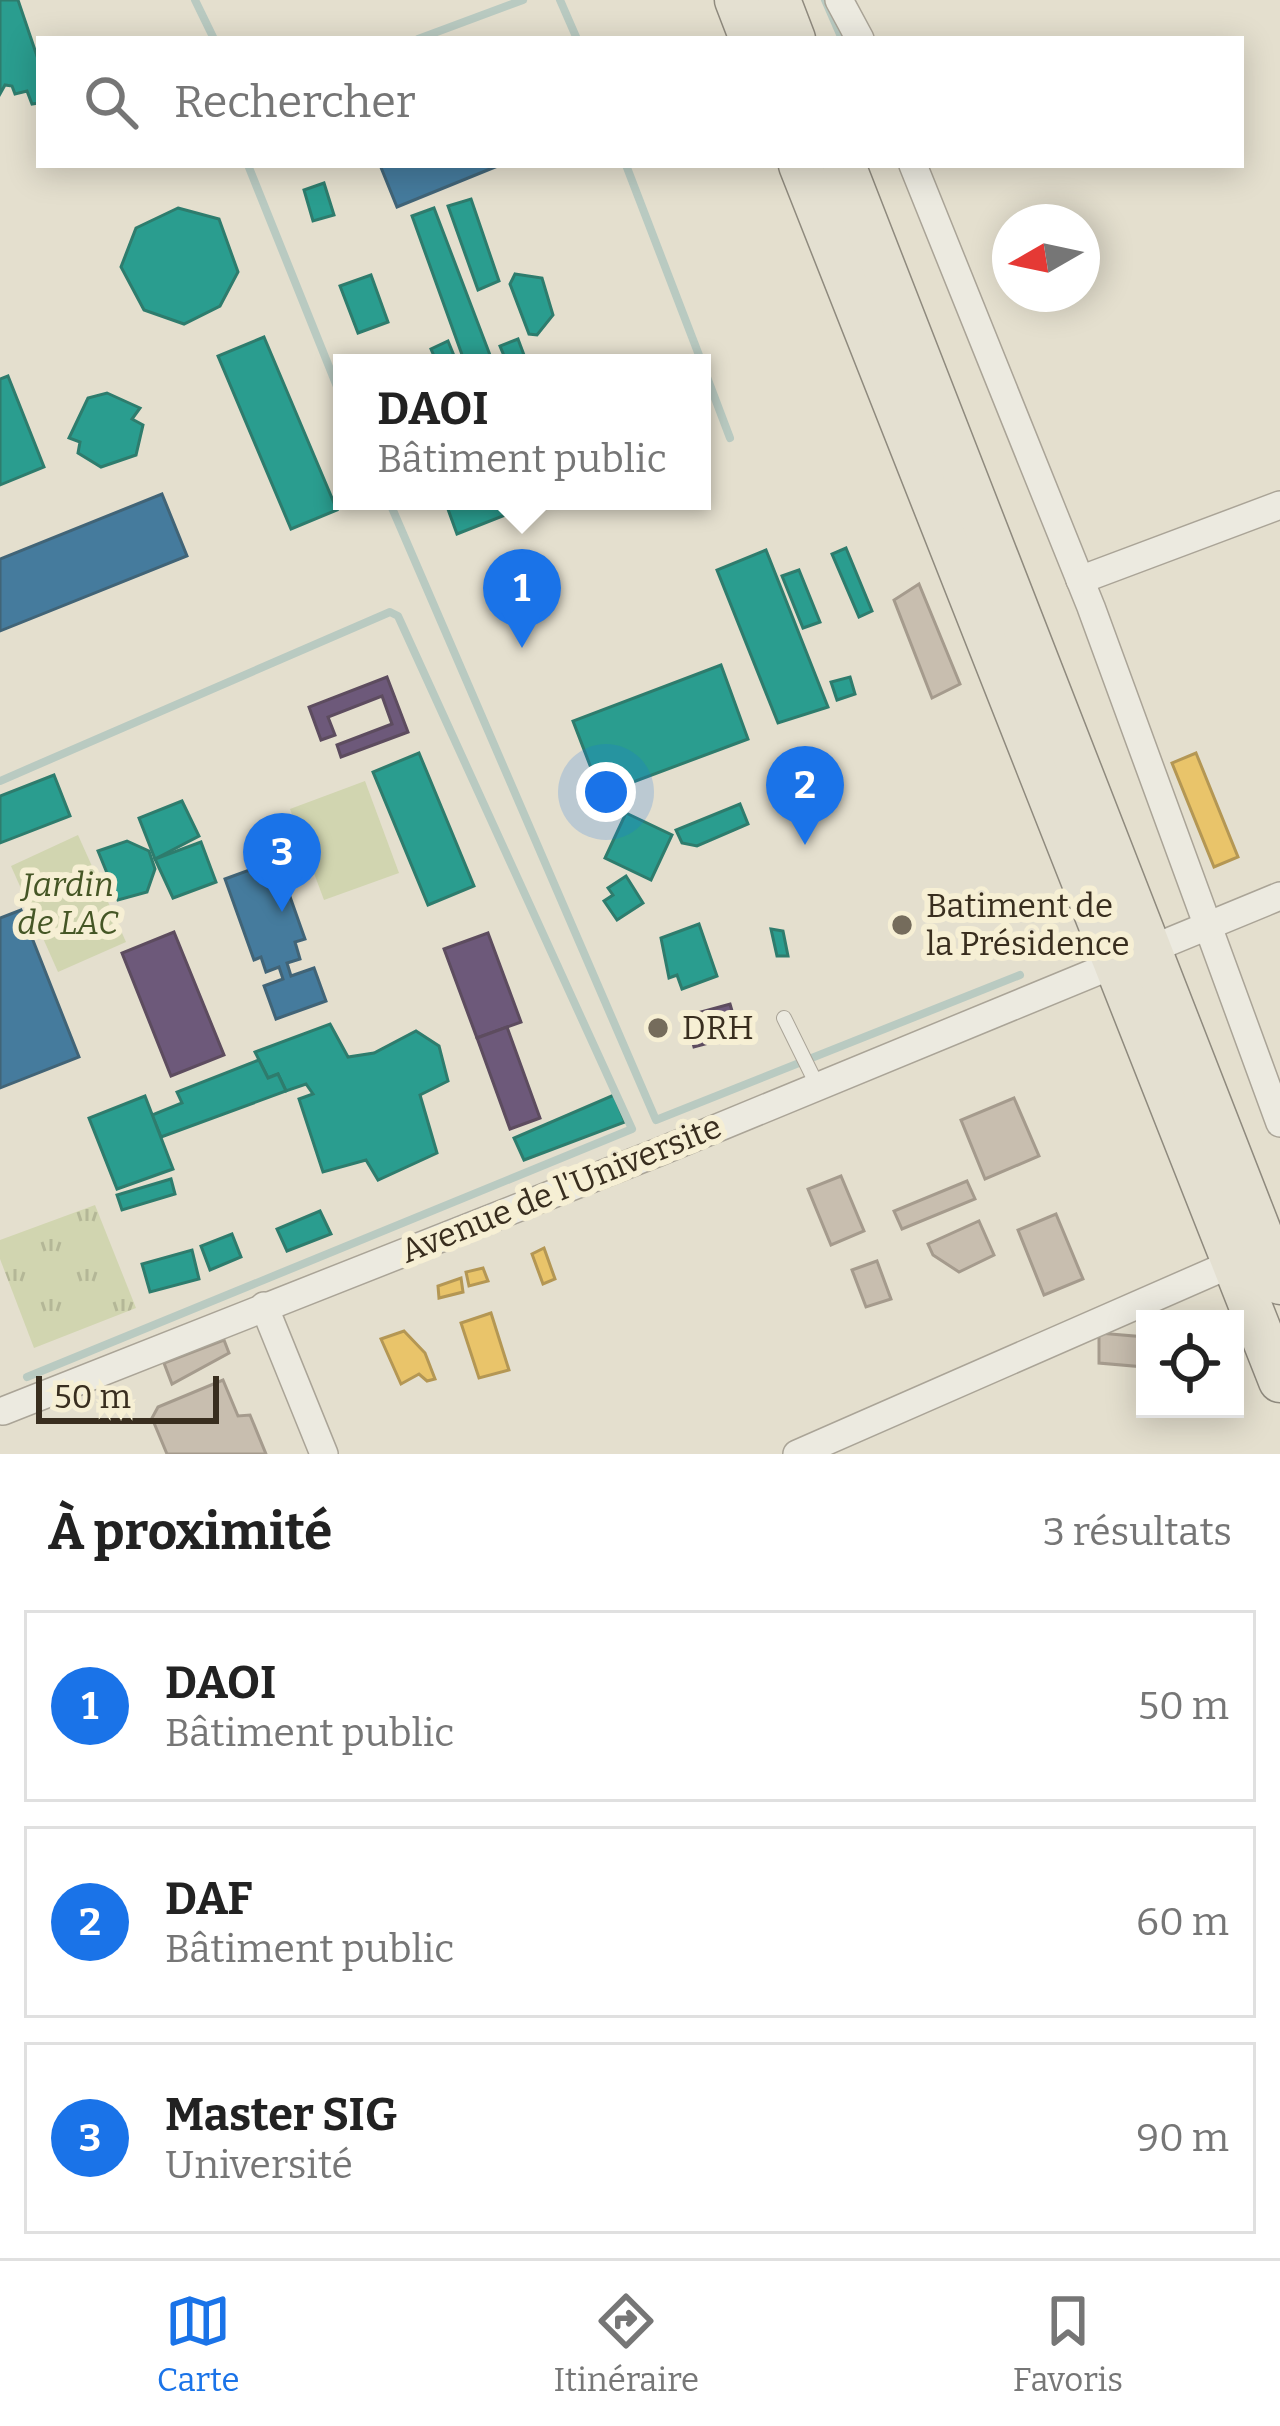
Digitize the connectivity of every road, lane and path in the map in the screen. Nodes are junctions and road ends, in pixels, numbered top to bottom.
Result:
1 (736, 0) edge
2 (779, 0) edge
3 (839, 0) edge
4 (750, 36) edge
5 (793, 36) edge
6 (858, 36) edge
7 (801, 168) edge
8 (845, 168) edge
9 (914, 168) edge
10 (1280, 505) edge
11 (1080, 580) junction
12 (1280, 896) edge
13 (1209, 925) junction
14 (1135, 952) junction
15 (784, 1018) dead end
16 (818, 1087) junction
17 (1280, 1124) edge
18 (1265, 1259) edge
19 (264, 1306) junction
20 (1280, 1381) edge
21 (1, 1408) edge
22 (808, 1452) edge
23 (325, 1454) edge

1 - 4 main road
2 - 5 main road
3 - 6 street
7 - 14 main road
8 - 14 main road
9 - 11 street
10 - 11 street
11 - 13 street
12 - 13 street, Avenue de l'Universite
13 - 14 street, Avenue de l'Universite
13 - 17 street
14 - 16 street, Avenue de l'Universite
14 - 18 main road
15 - 16 lane
16 - 19 street, Avenue de l'Universite
18 - 20 main road
18 - 22 street
19 - 21 street, Avenue de l'Universite
19 - 23 street

